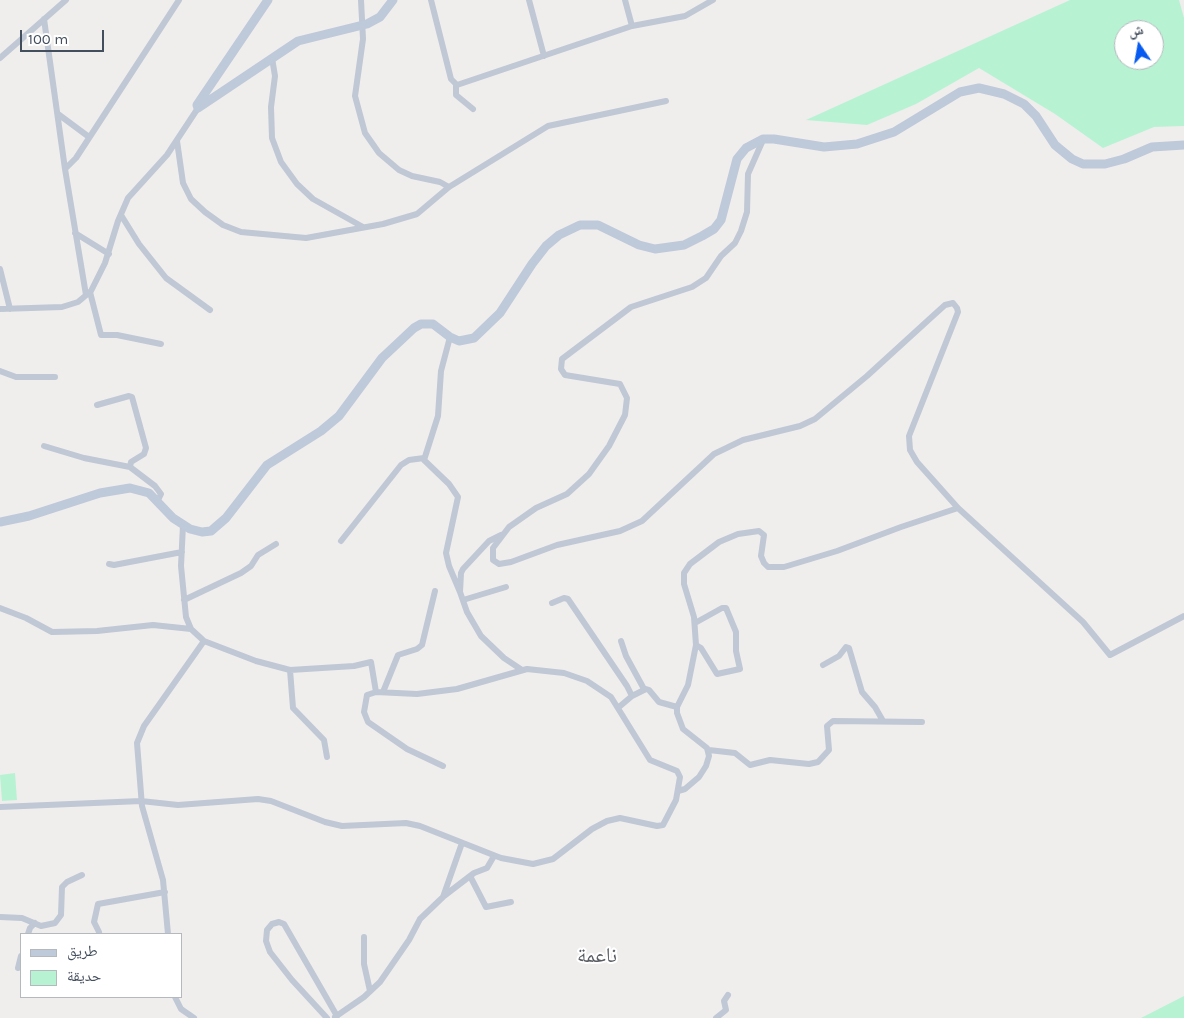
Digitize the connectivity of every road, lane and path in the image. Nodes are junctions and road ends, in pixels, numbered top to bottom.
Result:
1 (66, 0) edge
2 (178, 0) edge
3 (268, 0) edge
4 (362, 0) edge
5 (393, 0) edge
6 (432, 0) edge
7 (529, 0) edge
8 (626, 0) edge
9 (713, 0) edge
10 (44, 19) junction
11 (363, 26) junction
12 (632, 26) junction
13 (544, 56) junction
14 (0, 58) edge
15 (272, 58) junction
16 (456, 85) junction
17 (666, 101) dead end
18 (198, 108) junction
19 (474, 109) dead end
20 (58, 114) junction
21 (89, 137) junction
22 (763, 139) junction
23 (177, 141) junction
24 (1184, 145) edge
25 (65, 169) junction
26 (449, 187) junction
27 (121, 215) junction
28 (363, 227) junction
29 (75, 233) junction
30 (109, 254) junction
31 (0, 269) edge
32 (88, 294) junction
33 (0, 309) edge
34 (10, 310) junction
35 (210, 310) dead end
36 (450, 337) junction
37 (161, 344) dead end
38 (0, 371) edge
39 (55, 377) dead end
40 (97, 404) dead end
41 (44, 446) dead end
42 (424, 458) junction
43 (130, 467) junction
44 (158, 500) junction
45 (958, 508) junction
46 (0, 522) edge
47 (183, 525) junction
48 (501, 535) junction
49 (341, 541) dead end
50 (276, 544) dead end
51 (182, 552) junction
52 (109, 564) dead end
53 (506, 587) dead end
54 (435, 591) dead end
55 (460, 592) junction
56 (184, 600) junction
57 (463, 600) junction
58 (552, 603) dead end
59 (0, 608) edge
60 (1184, 616) edge
61 (695, 623) junction
62 (192, 629) junction
63 (204, 641) junction
64 (621, 641) dead end
65 (696, 646) junction
66 (823, 665) dead end
67 (290, 670) junction
68 (522, 670) junction
69 (644, 689) junction
70 (380, 692) junction
71 (632, 696) junction
72 (619, 707) junction
73 (677, 707) junction
74 (883, 721) junction
75 (922, 722) dead end
76 (709, 750) junction
77 (327, 757) dead end
78 (443, 766) dead end
79 (678, 791) junction
80 (141, 801) junction
81 (0, 807) edge
82 (462, 843) junction
83 (494, 856) junction
84 (82, 875) dead end
85 (470, 876) junction
86 (165, 892) junction
87 (443, 897) junction
88 (511, 902) dead end
89 (0, 917) edge
90 (35, 923) junction
91 (99, 932) dead end
92 (28, 933) edge
93 (168, 933) edge
94 (364, 937) dead end
95 (20, 960) edge
96 (18, 968) dead end
97 (370, 991) junction
98 (728, 995) dead end
99 (176, 998) edge
100 (336, 1017) edge
101 (194, 1018) edge
102 (328, 1018) edge
103 (716, 1018) edge

1 - 10 street
2 - 21 street
3 - 18 street
4 - 11 street
5 - 11 street
6 - 16 street
7 - 13 street
8 - 12 street
9 - 12 street
10 - 14 street
10 - 20 street
11 - 15 street
11 - 26 street
12 - 13 street
13 - 16 street
15 - 18 street
15 - 28 street
16 - 19 street
17 - 26 street
18 - 23 street
20 - 21 street
20 - 25 street
21 - 25 street
22 - 24 street
22 - 36 street
22 - 48 street
23 - 27 street
23 - 28 street
25 - 29 street
26 - 28 street
27 - 30 street
27 - 35 street
29 - 30 street
29 - 32 street
30 - 32 street
31 - 34 street
32 - 34 street
32 - 37 street
33 - 34 street
36 - 42 street
36 - 47 street
38 - 39 street
40 - 43 street
41 - 43 street
42 - 49 street
42 - 55 street
43 - 44 street
44 - 46 street
44 - 47 street
45 - 48 street
45 - 60 street
45 - 61 street
47 - 51 street
48 - 55 street
50 - 56 street
51 - 52 street
51 - 56 street
53 - 57 street
54 - 70 street
55 - 57 street
56 - 62 street
57 - 68 street
58 - 71 street
59 - 62 street
61 - 65 street
61 - 65 street
62 - 63 street
63 - 67 street
63 - 80 street
64 - 69 street
65 - 73 street
66 - 74 street
67 - 70 street
67 - 77 street
68 - 70 street
68 - 72 street
69 - 71 street
69 - 73 street
70 - 78 street
71 - 72 street
72 - 79 street
73 - 76 street
74 - 75 street
74 - 76 street
76 - 79 street
79 - 83 street
80 - 81 street
80 - 82 street
80 - 86 street
82 - 83 street
82 - 87 street
83 - 85 street
84 - 90 street
85 - 87 street
85 - 88 street
86 - 91 street
86 - 93 street
87 - 97 street
89 - 90 street
90 - 92 street
94 - 97 street
95 - 96 street
97 - 100 street
98 - 103 street
99 - 101 street
100 - 102 street

